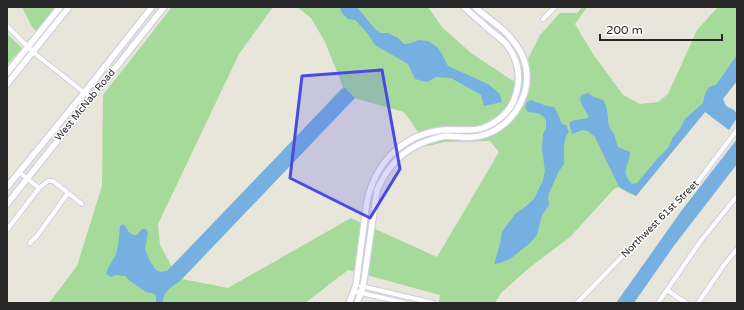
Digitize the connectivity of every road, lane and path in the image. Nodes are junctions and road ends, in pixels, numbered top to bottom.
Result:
1 (60, 7) edge
2 (69, 7) edge
3 (152, 7) edge
4 (164, 7) edge
5 (464, 7) edge
6 (475, 7) edge
7 (555, 7) edge
8 (543, 19) dead end
9 (7, 26) edge
10 (513, 41) junction
11 (30, 49) junction
12 (511, 51) junction
13 (7, 73) edge
14 (7, 84) edge
15 (84, 93) junction
16 (91, 98) junction
17 (737, 130) edge
18 (19, 172) junction
19 (27, 178) junction
20 (7, 187) edge
21 (40, 188) junction
22 (68, 193) junction
23 (737, 196) edge
24 (7, 204) edge
25 (82, 204) dead end
26 (7, 230) edge
27 (30, 243) dead end
28 (737, 249) edge
29 (356, 285) junction
30 (362, 290) junction
31 (667, 290) junction
32 (353, 291) junction
33 (348, 303) edge
34 (357, 303) edge
35 (405, 303) edge
36 (432, 303) edge
37 (577, 303) edge
38 (658, 303) edge
39 (686, 303) edge
40 (698, 303) edge

1 - 11 street
2 - 11 street
3 - 15 street, West McNab Road
4 - 16 street, West McNab Road
5 - 12 street
6 - 10 street
7 - 8 street
9 - 11 street
10 - 12 street
10 - 30 street
11 - 13 street
11 - 14 street
11 - 15 street
12 - 29 street
15 - 16 street
15 - 18 street, West McNab Road
16 - 19 street, West McNab Road
17 - 37 street, Northwest 61st Street
18 - 19 street
18 - 20 street, West McNab Road
19 - 21 street
19 - 24 street, West McNab Road
21 - 22 street
21 - 26 street
22 - 25 street
22 - 27 street
23 - 31 street
28 - 40 street
29 - 30 street
29 - 32 street
30 - 32 street
30 - 34 street
30 - 35 street
30 - 36 street
31 - 38 street
31 - 39 street
32 - 33 street

